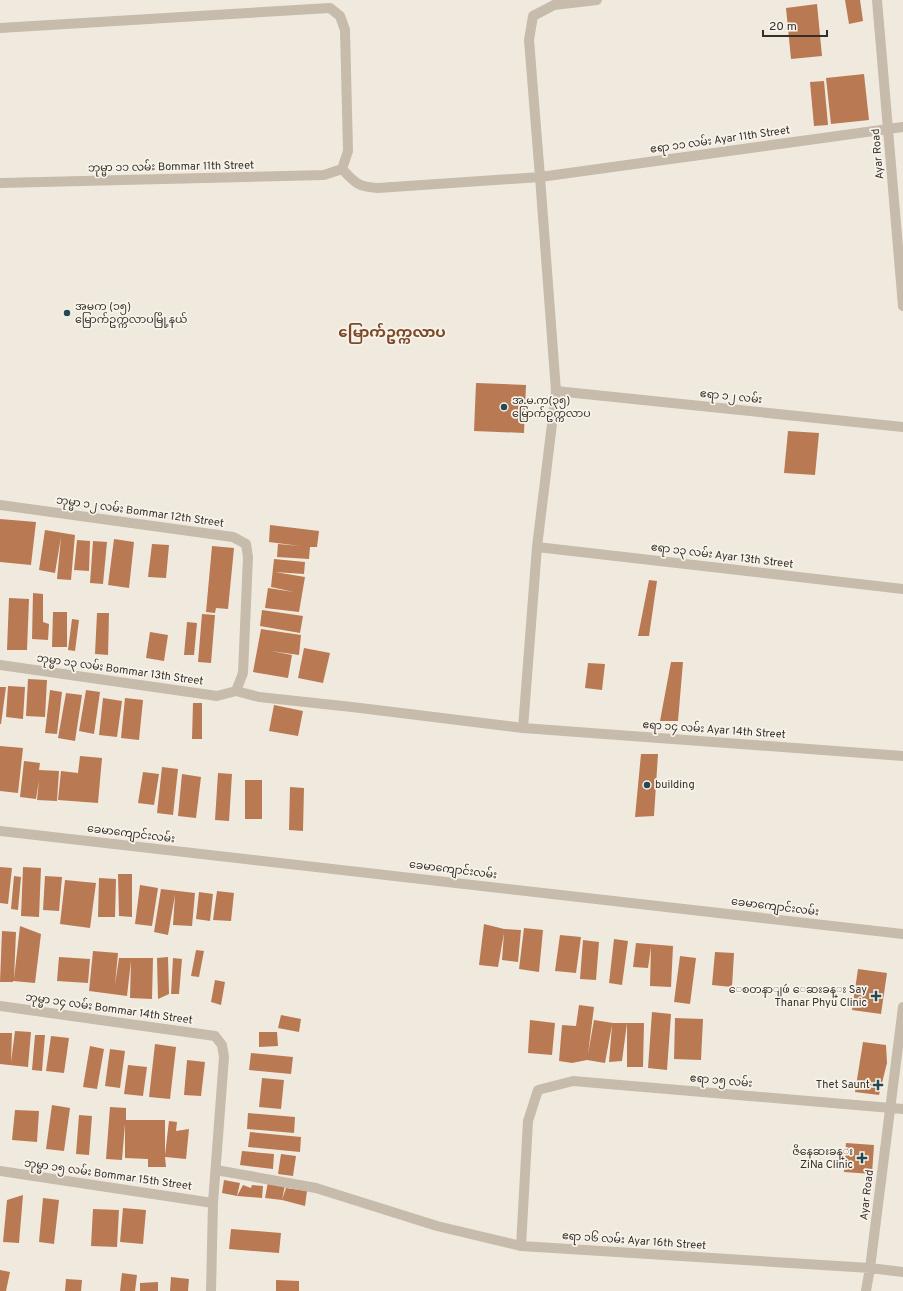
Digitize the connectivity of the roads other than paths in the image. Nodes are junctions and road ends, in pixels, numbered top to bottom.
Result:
1 (597, 0) edge
2 (876, 0) edge
3 (0, 28) edge
4 (903, 127) edge
5 (888, 128) junction
6 (342, 169) junction
7 (540, 177) junction
8 (0, 183) edge
9 (903, 306) edge
10 (556, 391) junction
11 (903, 427) edge
12 (0, 505) edge
13 (537, 547) junction
14 (903, 589) edge
15 (0, 665) edge
16 (236, 691) junction
17 (523, 728) junction
18 (903, 756) edge
19 (0, 831) edge
20 (903, 934) edge
21 (0, 1006) edge
22 (903, 1007) edge
23 (890, 1107) junction
24 (903, 1109) edge
25 (216, 1170) junction
26 (0, 1171) edge
27 (212, 1203) junction
28 (521, 1246) junction
29 (870, 1268) junction
30 (903, 1272) edge
31 (211, 1291) edge
32 (866, 1291) edge

1 - 7 street
2 - 5 street, Ayar Road
3 - 6 street
4 - 5 street, ဧရာ ၁၁ လမ်း Ayar 11th Street
5 - 7 street, ဧရာ ၁၁ လမ်း Ayar 11th Street
5 - 9 street, Ayar Road
6 - 7 street, ဧရာ ၁၁ လမ်း Ayar 11th Street
6 - 8 street, ဘုမ္မာ ၁၁ လမ်း Bommar 11th Street
7 - 10 street
10 - 11 street, ဧရာ ၁၂ လမ်း
10 - 13 street
12 - 16 street, ဘုမ္မာ ၁၂ လမ်း Bommar 12th Street
13 - 14 street, ဧရာ ၁၃ လမ်း Ayar 13th Street
13 - 17 street
15 - 16 street, ဘုမ္မာ ၁၃ လမ်း Bommar 13th Street
16 - 17 street, ဧရာ ၁၄ လမ်း Ayar 14th Street
17 - 18 street, ဧရာ ၁၄ လမ်း Ayar 14th Street
19 - 20 street, ခေမာကျောင်းလမ်း
21 - 25 street, ဘုမ္မာ ၁၄ လမ်း Bommar 14th Street
22 - 23 street, Ayar Road
23 - 24 street, ဧရာ ၁၅ လမ်း
23 - 28 street, ဧရာ ၁၅ လမ်း
23 - 29 street, Ayar Road
25 - 27 street
25 - 28 street, ဧရာ ၁၆ လမ်း Ayar 16th Street
26 - 27 street, ဘုမ္မာ ၁၅ လမ်း Bommar 15th Street
27 - 31 street
28 - 29 street, ဧရာ ၁၆ လမ်း Ayar 16th Street
29 - 30 street, ဧရာ ၁၆ လမ်း Ayar 16th Street
29 - 32 street, Ayar Road

